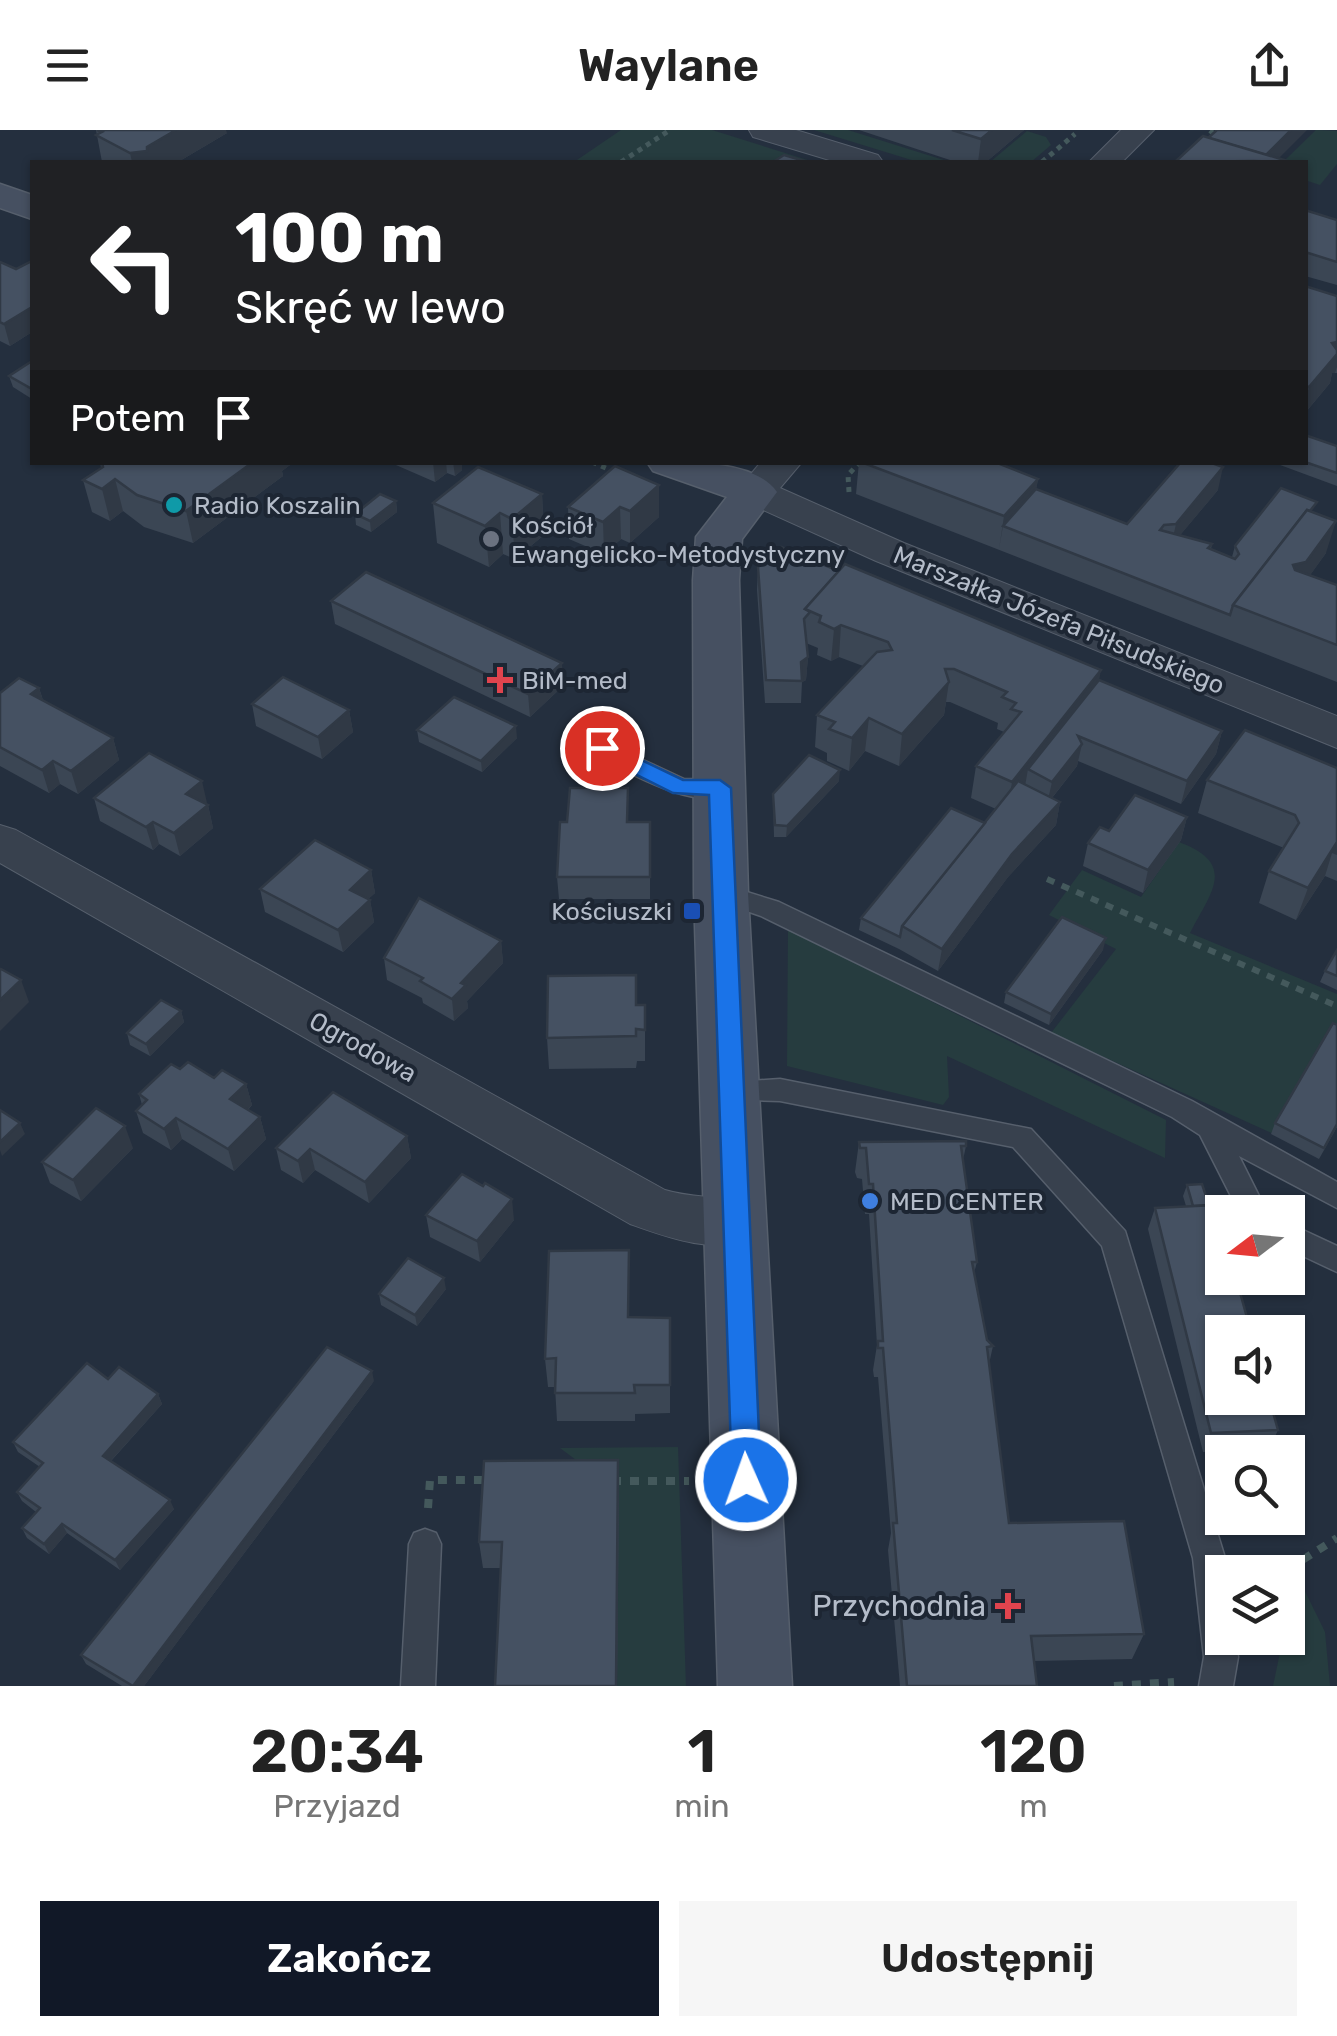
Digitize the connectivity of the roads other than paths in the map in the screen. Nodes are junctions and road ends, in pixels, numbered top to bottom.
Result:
1 (764, 130) edge
2 (1140, 130) edge
3 (861, 160) edge
4 (1106, 160) edge
5 (0, 195) edge
6 (30, 207) edge
7 (689, 465) edge
8 (769, 477) edge
9 (1337, 733) edge
10 (602, 748) dead end
11 (720, 788) junction
12 (0, 842) edge
13 (721, 893) junction
14 (732, 1091) junction
15 (1210, 1127) junction
16 (1244, 1195) edge
17 (1337, 1196) edge
18 (736, 1222) junction
19 (1305, 1244) edge
20 (1337, 1260) edge
21 (425, 1544) road end
22 (1215, 1684) edge
23 (418, 1686) edge
24 (754, 1686) edge

1 - 3 street
2 - 4 street
5 - 6 street
7 - 8 street, Marszałka Józefa Piłsudskiego
8 - 9 street, Marszałka Józefa Piłsudskiego
8 - 11 street
10 - 11 lane
11 - 13 street
12 - 18 street, Ogrodowa
13 - 14 street
13 - 15 lane
14 - 18 street
14 - 22 lane
15 - 16 lane
15 - 17 lane
18 - 24 street
19 - 20 lane
21 - 23 lane

